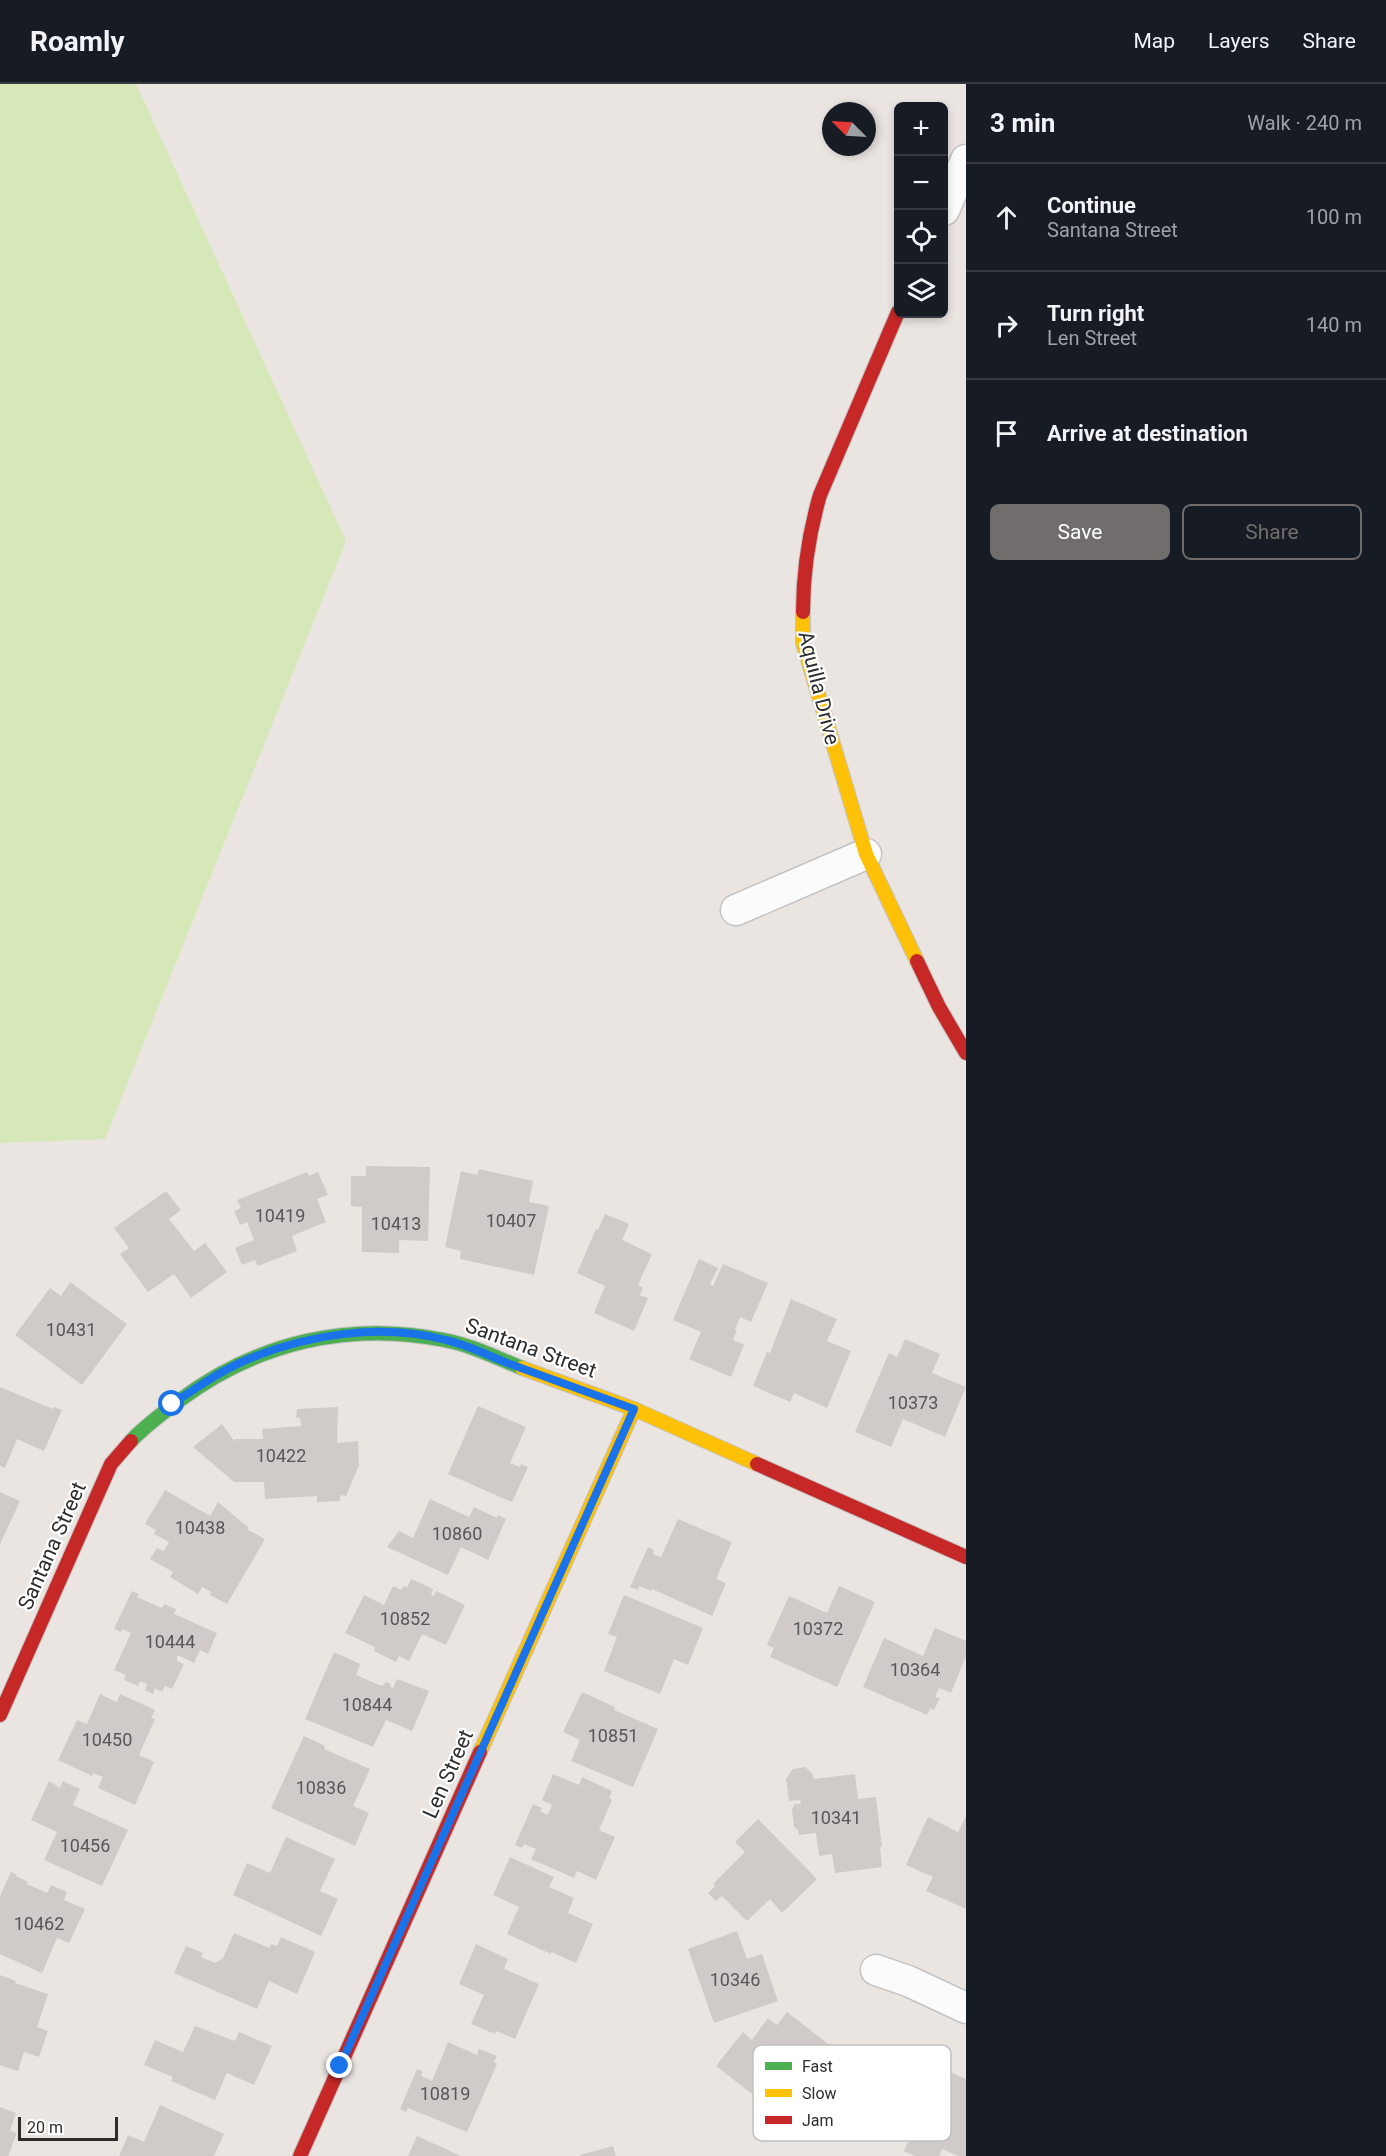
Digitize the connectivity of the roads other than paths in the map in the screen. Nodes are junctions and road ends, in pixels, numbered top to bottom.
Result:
1 (966, 160) edge
2 (948, 201) edge
3 (895, 318) edge
4 (866, 854) junction
5 (736, 910) dead end
6 (966, 1053) edge
7 (634, 1409) junction
8 (966, 1557) edge
9 (0, 1715) edge
10 (876, 1970) dead end
11 (966, 2008) edge
12 (300, 2156) edge

1 - 2 street
3 - 4 street, Aquilla Drive
4 - 5 street
4 - 6 street, Aquilla Drive
7 - 8 street, Santana Street
7 - 9 street, Santana Street
7 - 12 street, Len Street
10 - 11 street

